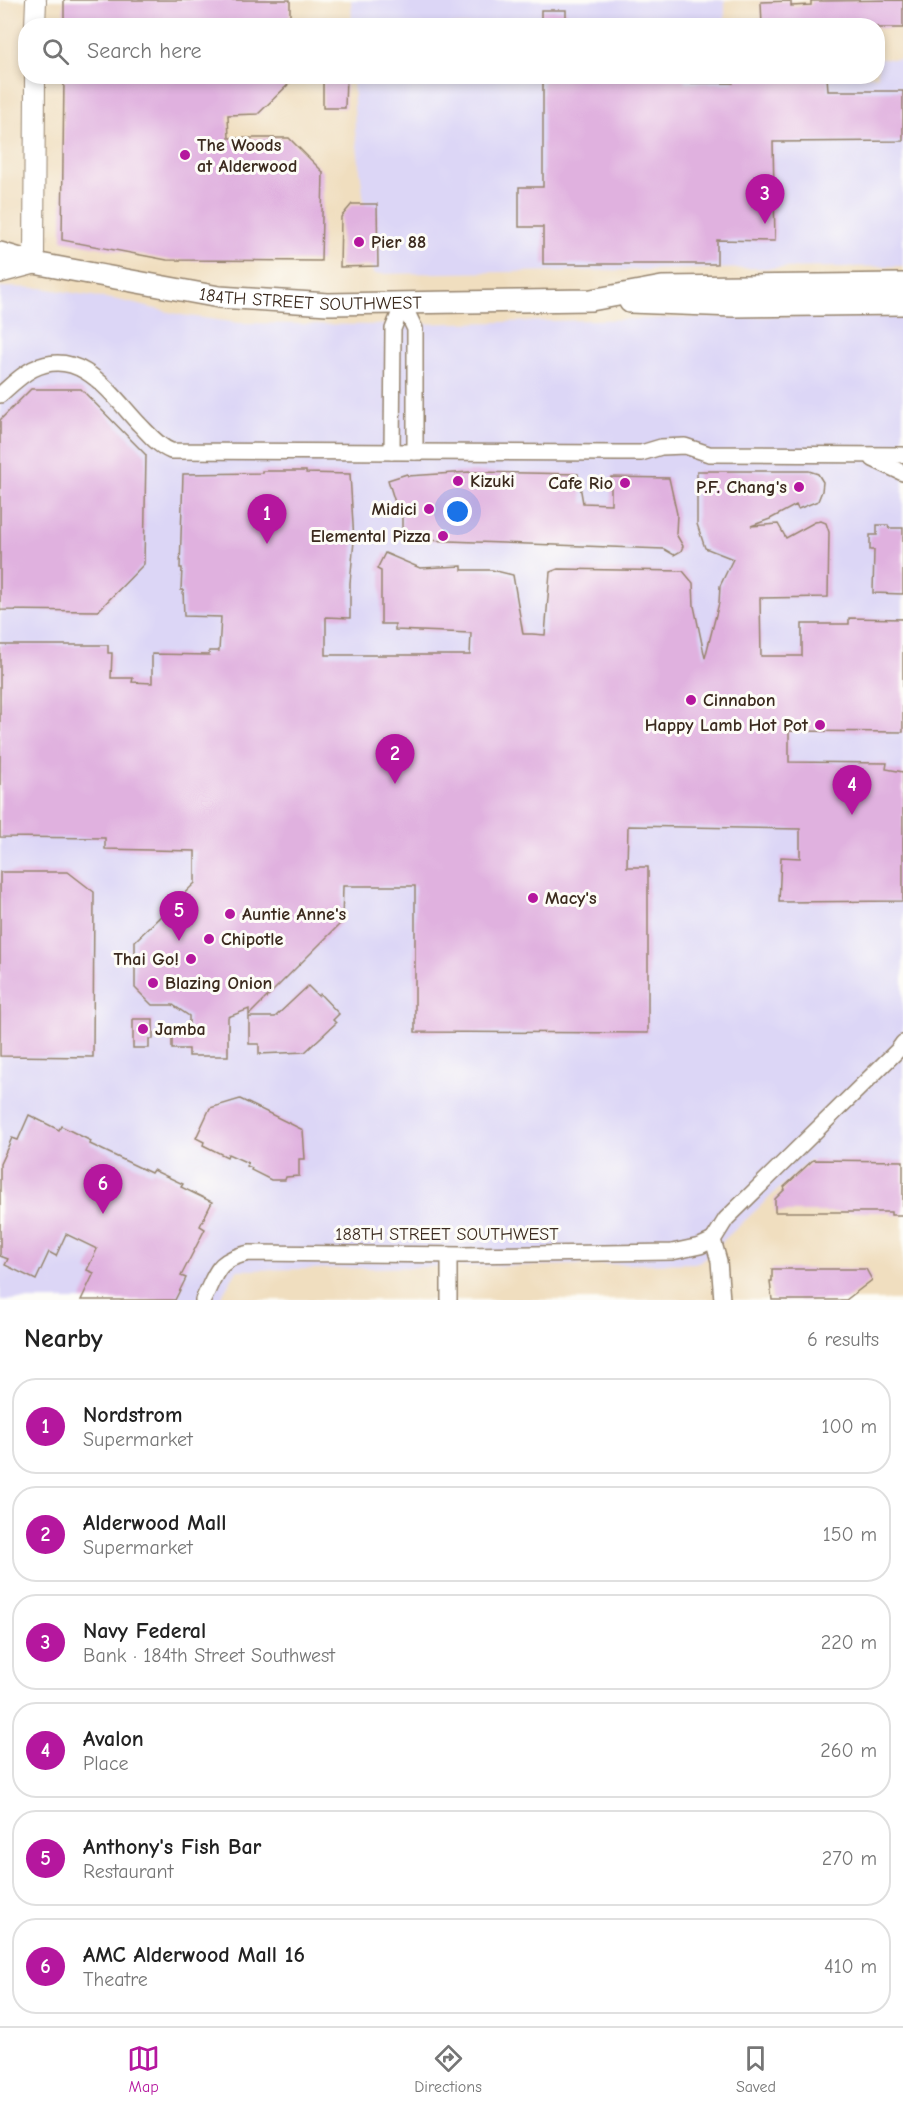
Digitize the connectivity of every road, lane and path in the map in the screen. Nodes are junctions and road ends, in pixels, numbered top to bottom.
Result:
1 (36, 0) edge
2 (36, 18) edge
3 (35, 84) edge
4 (0, 253) edge
5 (34, 263) junction
6 (0, 272) edge
7 (903, 284) edge
8 (784, 285) junction
9 (591, 300) junction
10 (903, 303) edge
11 (403, 304) junction
12 (830, 304) junction
13 (734, 306) junction
14 (0, 395) edge
15 (392, 452) junction
16 (415, 452) junction
17 (903, 455) edge
18 (864, 456) junction
19 (903, 473) edge
20 (903, 1043) edge
21 (713, 1240) junction
22 (448, 1255) junction
23 (203, 1300) edge
24 (449, 1300) edge
25 (722, 1300) edge

1 - 2 street
3 - 5 street
4 - 5 main road, 184TH STREET SOUTHWEST
5 - 6 main road, 184TH STREET SOUTHWEST
5 - 11 main road, 184TH STREET SOUTHWEST
7 - 8 main road, 184TH STREET SOUTHWEST
8 - 9 main road, 184TH STREET SOUTHWEST
8 - 12 main road
8 - 13 main road
9 - 11 main road, 184TH STREET SOUTHWEST
9 - 13 main road, 184TH STREET SOUTHWEST
10 - 12 main road, 184TH STREET SOUTHWEST
11 - 15 street
11 - 16 street
12 - 13 main road, 184TH STREET SOUTHWEST
14 - 15 street
15 - 16 street
16 - 18 street
17 - 18 street
18 - 19 street
20 - 21 street
21 - 22 street, 188TH STREET SOUTHWEST
21 - 25 street
22 - 23 street, 188TH STREET SOUTHWEST
22 - 24 street

